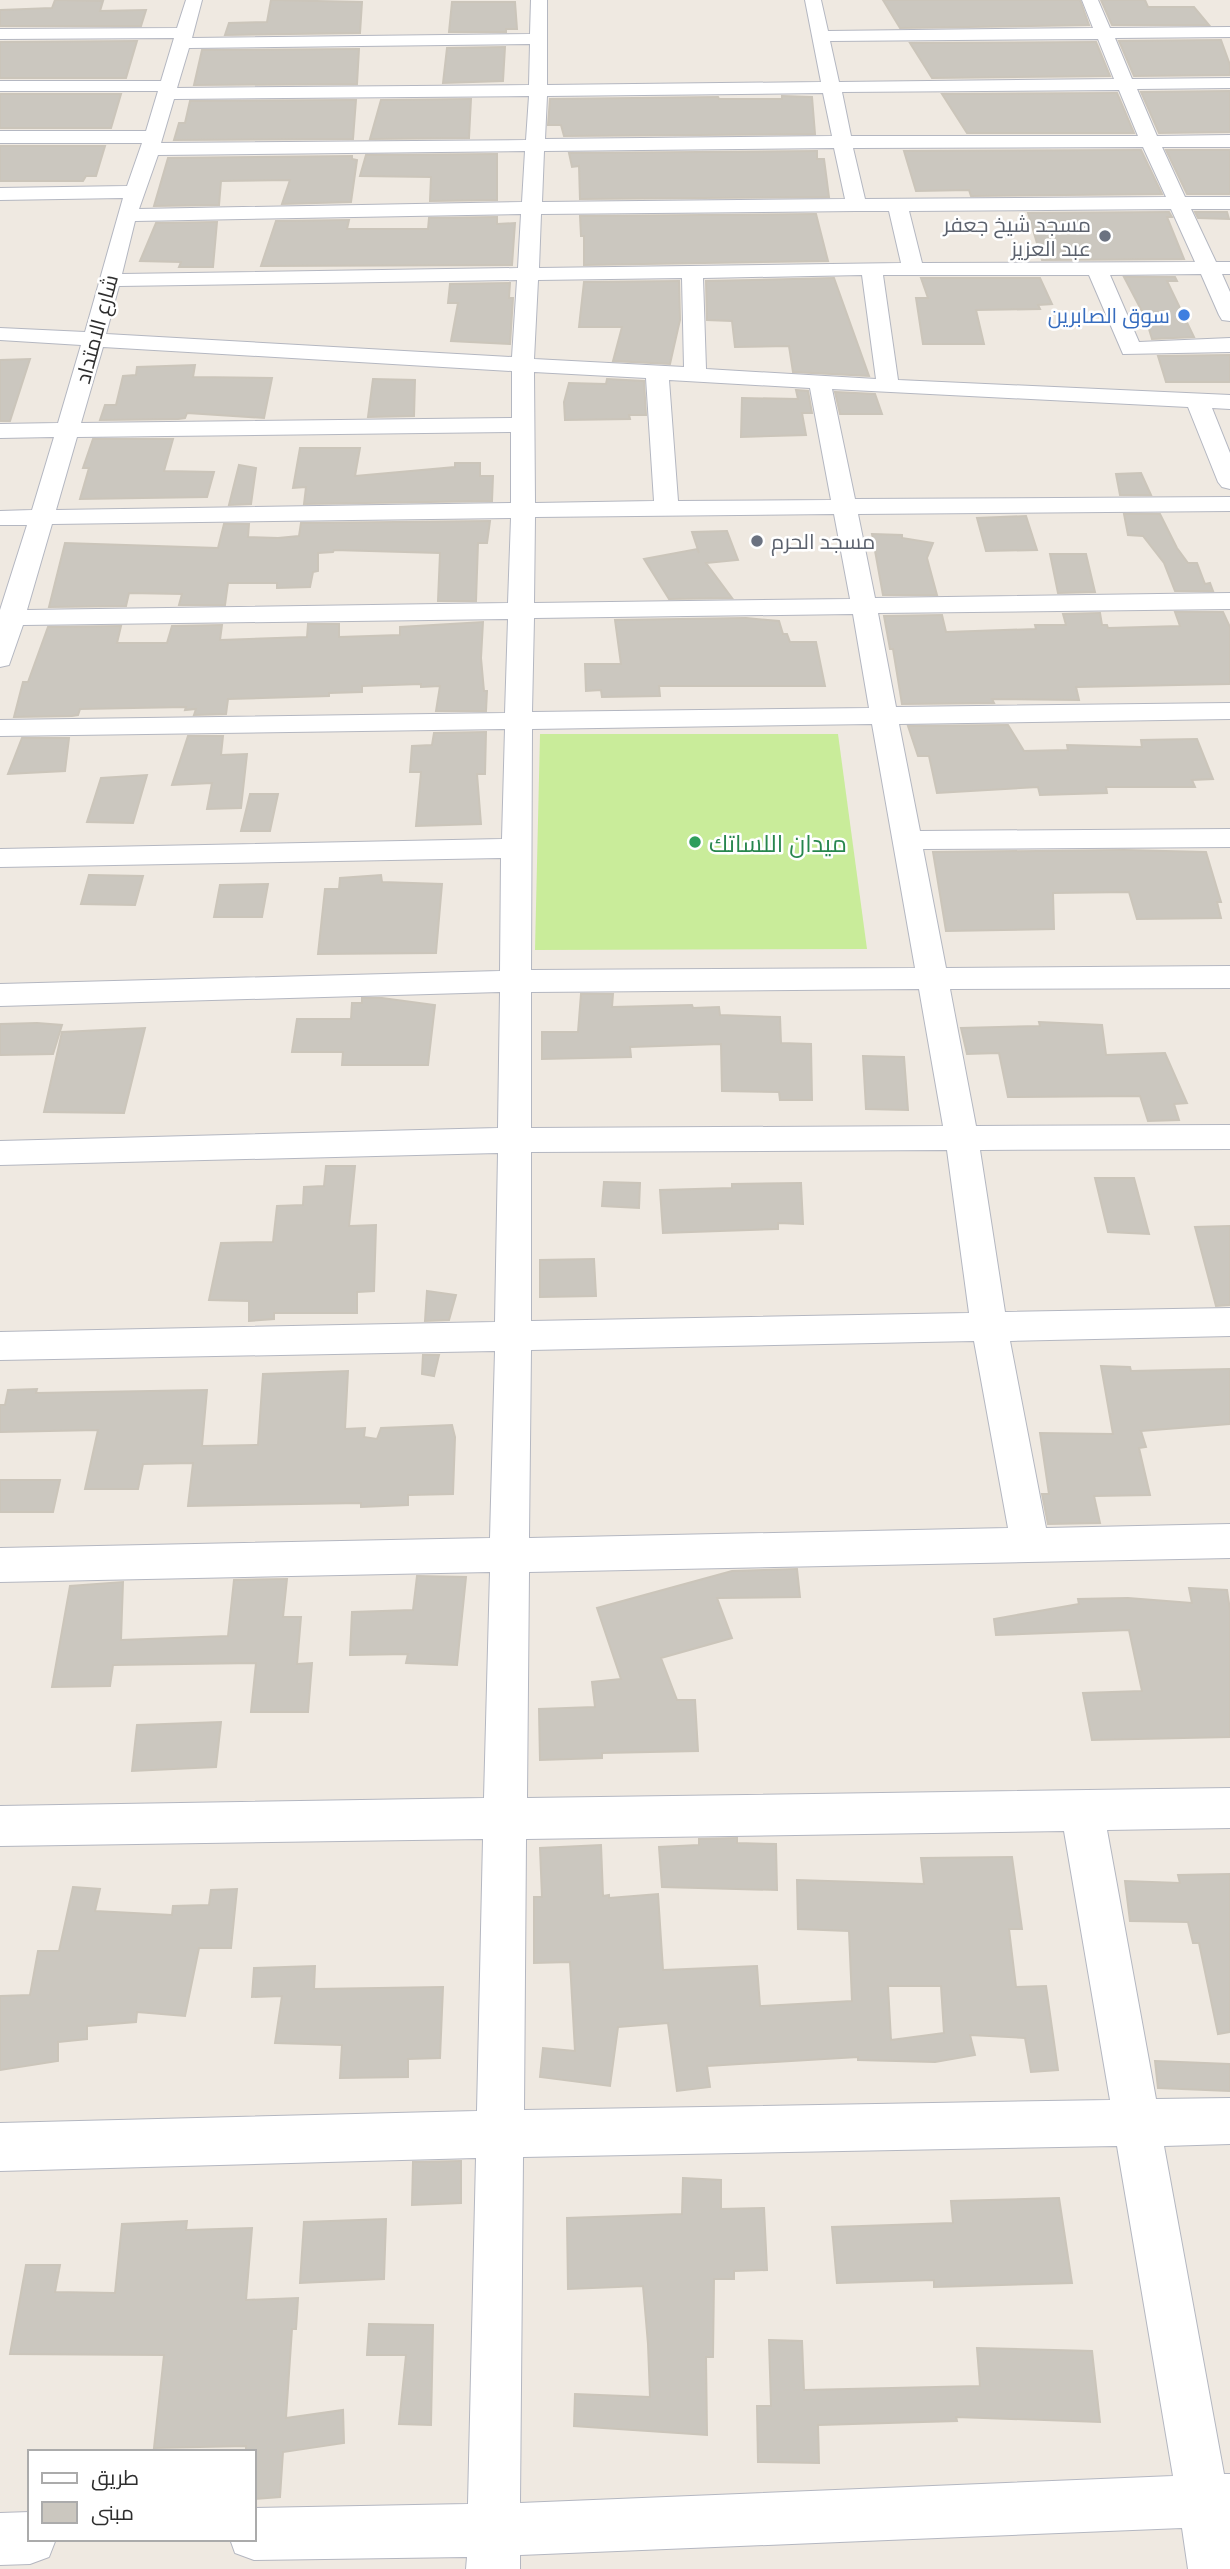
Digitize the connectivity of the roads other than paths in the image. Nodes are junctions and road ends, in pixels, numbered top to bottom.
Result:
1 (194, 0) edge
2 (539, 0) edge
3 (813, 0) edge
4 (1090, 0) edge
5 (1230, 32) edge
6 (0, 34) edge
7 (1104, 34) junction
8 (821, 36) junction
9 (183, 38) junction
10 (540, 39) junction
11 (1230, 83) edge
12 (1126, 84) junction
13 (0, 86) edge
14 (832, 86) junction
15 (167, 90) junction
16 (538, 90) junction
17 (0, 138) edge
18 (1230, 141) edge
19 (844, 142) junction
20 (1150, 142) junction
21 (151, 143) junction
22 (535, 145) junction
23 (134, 192) junction
24 (0, 194) edge
25 (1178, 204) junction
26 (1230, 204) edge
27 (856, 205) junction
28 (898, 205) junction
29 (531, 208) junction
30 (127, 215) junction
31 (1207, 268) junction
32 (1230, 268) edge
33 (872, 269) junction
34 (913, 269) junction
35 (1097, 269) junction
36 (692, 271) junction
37 (528, 274) junction
38 (110, 280) junction
39 (1230, 315) edge
40 (0, 334) edge
41 (94, 339) junction
42 (1230, 345) edge
43 (1131, 349) junction
44 (523, 364) junction
45 (657, 372) junction
46 (695, 374) junction
47 (820, 383) junction
48 (888, 386) junction
49 (1147, 398) junction
50 (1197, 400) junction
51 (1230, 402) edge
52 (523, 425) junction
53 (67, 430) junction
54 (0, 431) edge
55 (1230, 482) edge
56 (1230, 504) edge
57 (842, 506) junction
58 (666, 508) junction
59 (523, 510) junction
60 (42, 518) junction
61 (0, 519) edge
62 (1230, 601) edge
63 (864, 606) junction
64 (520, 611) junction
65 (6, 618) edge
66 (0, 659) edge
67 (1230, 711) edge
68 (882, 715) junction
69 (517, 720) junction
70 (0, 728) edge
71 (1230, 838) edge
72 (906, 840) junction
73 (516, 848) junction
74 (0, 858) edge
75 (931, 977) junction
76 (1230, 977) edge
77 (515, 981) junction
78 (0, 995) edge
79 (1230, 1137) edge
80 (962, 1139) junction
81 (515, 1140) junction
82 (0, 1153) edge
83 (1230, 1322) edge
84 (989, 1326) junction
85 (513, 1338) junction
86 (0, 1346) edge
87 (1230, 1541) edge
88 (1030, 1544) junction
89 (510, 1554) junction
90 (0, 1564) edge
91 (1230, 1808) edge
92 (1082, 1810) junction
93 (507, 1817) junction
94 (0, 1826) edge
95 (1230, 2121) edge
96 (1136, 2123) junction
97 (501, 2134) junction
98 (0, 2147) edge
99 (1216, 2500) edge
100 (256, 2535) edge
101 (28, 2538) edge
102 (0, 2539) edge
103 (493, 2550) edge
104 (1215, 2569) edge

1 - 9 street, شارع الامتداد
2 - 10 street
3 - 8 street
4 - 7 street
5 - 7 street
6 - 9 street
7 - 8 street
7 - 12 street
8 - 14 street
9 - 10 street
9 - 15 street, شارع الامتداد
10 - 16 street
11 - 12 street
12 - 14 street
12 - 20 street
13 - 15 street
14 - 16 street
14 - 19 street
15 - 16 street
15 - 21 street, شارع الامتداد
16 - 22 street
17 - 21 street
18 - 20 street
19 - 20 street
19 - 22 street
19 - 27 street
20 - 25 street
21 - 22 street
21 - 23 street, شارع الامتداد
22 - 29 street
23 - 24 street
23 - 30 street, شارع الامتداد
25 - 26 street
25 - 28 street
25 - 31 street
27 - 28 street
27 - 29 street
28 - 34 street
29 - 30 street
29 - 37 street
30 - 38 street, شارع الامتداد
31 - 32 street
31 - 35 street
31 - 39 street
33 - 34 street
33 - 36 street
33 - 48 street
34 - 35 street
35 - 43 street
36 - 37 street
36 - 46 street
37 - 38 street
37 - 44 street
38 - 41 street, شارع الامتداد
40 - 41 street
41 - 44 street
41 - 53 street, شارع الامتداد
42 - 43 street
43 - 49 street
44 - 45 street
44 - 52 street
45 - 46 street
45 - 58 street
46 - 47 street
47 - 48 street
47 - 57 street
48 - 49 street
49 - 50 street
50 - 51 street
50 - 55 street
52 - 53 street
52 - 59 street
53 - 54 street
53 - 60 street, شارع الامتداد
56 - 57 street
57 - 58 street
57 - 63 street
58 - 59 street
59 - 60 street
59 - 64 street
60 - 61 street
60 - 65 street, شارع الامتداد
62 - 63 street
63 - 64 street
63 - 68 street
64 - 65 street
64 - 69 street
65 - 66 street, شارع الامتداد
67 - 68 street
68 - 69 street
68 - 72 street
69 - 70 street
69 - 73 street
71 - 72 street
72 - 75 street
73 - 74 street
73 - 77 street
75 - 76 street
75 - 77 street
75 - 80 street
77 - 78 street
77 - 81 street
79 - 80 street
80 - 81 street
80 - 84 street
81 - 82 street
81 - 85 street
83 - 84 street
84 - 85 street
84 - 88 street
85 - 86 street
85 - 89 street
87 - 88 street
88 - 89 street
89 - 90 street
89 - 93 street
91 - 92 street
92 - 93 street
92 - 96 street
93 - 94 street
93 - 97 street
95 - 96 street
96 - 97 street
96 - 99 street
97 - 98 street
97 - 103 street
99 - 103 street
99 - 104 street
100 - 103 street
101 - 102 street

